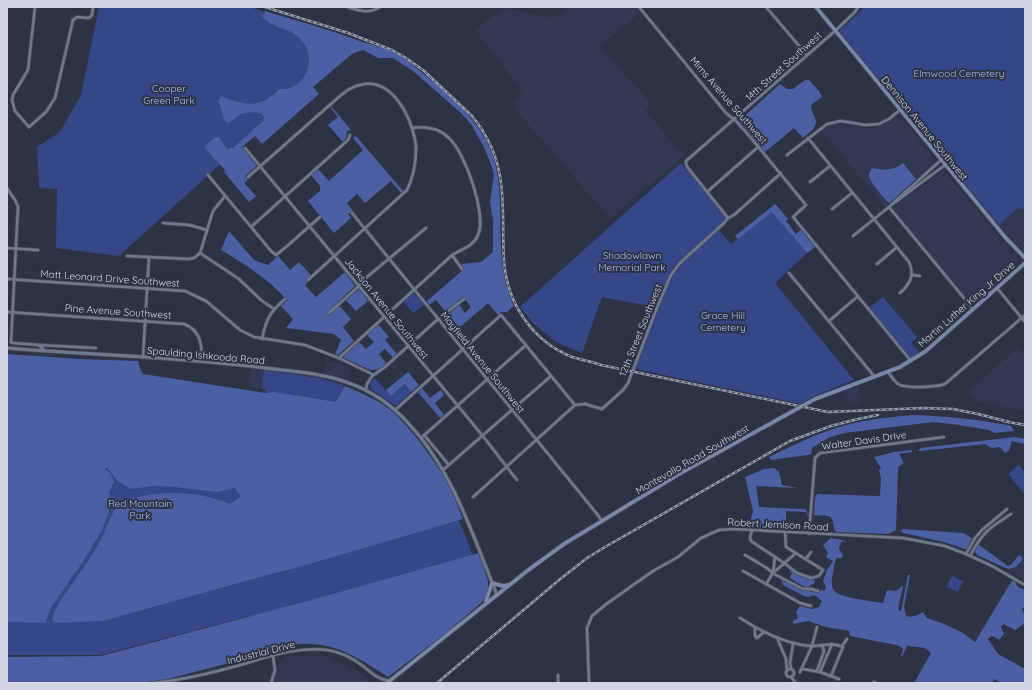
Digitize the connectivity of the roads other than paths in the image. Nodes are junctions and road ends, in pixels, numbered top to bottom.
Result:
1 (35, 7) edge
2 (93, 7) edge
3 (348, 7) edge
4 (380, 7) edge
5 (639, 7) edge
6 (766, 7) edge
7 (816, 7) edge
8 (858, 7) edge
9 (835, 31) junction
10 (807, 55) junction
11 (900, 110) junction
12 (734, 120) junction
13 (412, 128) junction
14 (350, 135) dead end
15 (808, 138) junction
16 (758, 147) junction
17 (245, 148) dead end
18 (787, 154) dead end
19 (941, 160) junction
20 (945, 165) junction
21 (260, 166) junction
22 (830, 166) junction
23 (781, 174) junction
24 (208, 175) dead end
25 (248, 177) dead end
26 (810, 182) dead end
27 (7, 188) edge
28 (707, 192) junction
29 (852, 192) junction
30 (225, 196) junction
31 (285, 196) junction
32 (889, 207) junction
33 (832, 210) dead end
34 (352, 213) dead end
35 (320, 217) dead end
36 (728, 218) junction
37 (874, 219) junction
38 (163, 223) dead end
39 (310, 226) junction
40 (251, 227) junction
41 (426, 228) dead end
42 (365, 229) junction
43 (207, 230) junction
44 (853, 236) dead end
45 (897, 247) junction
46 (7, 248) edge
47 (16, 248) junction
48 (38, 250) dead end
49 (200, 253) junction
50 (452, 255) junction
51 (127, 256) dead end
52 (334, 256) junction
53 (149, 257) junction
54 (1025, 258) edge
55 (390, 259) junction
56 (1025, 263) edge
57 (877, 264) dead end
58 (462, 269) dead end
59 (789, 273) dead end
60 (912, 275) junction
61 (920, 276) dead end
62 (7, 279) edge
63 (14, 280) junction
64 (308, 280) dead end
65 (359, 286) junction
66 (997, 288) junction
67 (147, 289) junction
68 (414, 289) junction
69 (900, 293) dead end
70 (858, 296) junction
71 (285, 299) dead end
72 (464, 299) dead end
73 (274, 309) junction
74 (973, 309) junction
75 (7, 312) edge
76 (12, 312) junction
77 (330, 313) dead end
78 (1025, 315) edge
79 (384, 316) junction
80 (1022, 318) junction
81 (438, 319) junction
82 (145, 321) junction
83 (829, 321) junction
84 (1025, 322) edge
85 (262, 339) junction
86 (39, 345) junction
87 (526, 345) junction
88 (408, 346) junction
89 (7, 348) edge
90 (96, 348) dead end
91 (463, 349) junction
92 (45, 351) junction
93 (143, 357) junction
94 (339, 358) junction
95 (202, 361) junction
96 (911, 361) junction
97 (888, 372) junction
98 (374, 375) junction
99 (432, 376) junction
100 (551, 376) junction
101 (874, 376) junction
102 (488, 379) junction
103 (366, 390) junction
104 (576, 405) junction
105 (457, 406) junction
106 (512, 409) junction
107 (395, 410) junction
108 (424, 435) junction
109 (482, 435) junction
110 (944, 437) dead end
111 (421, 438) junction
112 (536, 439) junction
113 (449, 465) junction
114 (506, 466) junction
115 (442, 470) junction
116 (517, 480) dead end
117 (473, 497) dead end
118 (1007, 509) dead end
119 (1010, 514) dead end
120 (602, 521) junction
121 (752, 531) junction
122 (784, 532) junction
123 (809, 534) junction
124 (811, 552) dead end
125 (796, 553) junction
126 (966, 554) junction
127 (745, 555) dead end
128 (970, 556) junction
129 (775, 557) junction
130 (806, 559) junction
131 (784, 563) junction
132 (743, 571) dead end
133 (773, 573) junction
134 (492, 583) junction
135 (766, 584) junction
136 (509, 585) junction
137 (1025, 585) edge
138 (818, 591) dead end
139 (497, 595) junction
140 (484, 604) junction
141 (811, 606) dead end
142 (740, 618) dead end
143 (755, 627) junction
144 (817, 627) dead end
145 (764, 632) junction
146 (847, 639) dead end
147 (778, 640) junction
148 (793, 644) junction
149 (832, 644) junction
150 (812, 646) junction
151 (822, 646) junction
152 (842, 646) junction
153 (274, 656) junction
154 (791, 669) junction
155 (802, 669) junction
156 (787, 671) junction
157 (800, 672) dead end
158 (818, 672) junction
159 (558, 675) dead end
160 (831, 676) junction
161 (791, 677) junction
162 (839, 679) dead end
163 (388, 682) edge
164 (153, 683) edge
165 (271, 683) edge
166 (558, 683) edge
167 (590, 683) edge
168 (796, 683) edge

1 - 2 street
3 - 4 street
5 - 12 street, Mims Avenue Southwest
6 - 10 street
7 - 9 main road, Dennison Avenue Southwest
8 - 9 street, 14th Street Southwest
9 - 10 street, 14th Street Southwest
9 - 11 main road, Dennison Avenue Southwest
10 - 12 street, 14th Street Southwest
11 - 15 street
11 - 19 main road, Dennison Avenue Southwest
12 - 16 street, Mims Avenue Southwest
12 - 28 street, 14th Street Southwest
13 - 21 street
13 - 42 street
13 - 50 street
14 - 31 street
15 - 18 street
15 - 22 street
16 - 23 street, Mims Avenue Southwest
16 - 28 street
17 - 21 street, Jackson Avenue Southwest
19 - 20 main road, Dennison Avenue Southwest
19 - 32 street
20 - 32 street
20 - 54 main road, Dennison Avenue Southwest
21 - 25 street
21 - 31 street, Jackson Avenue Southwest
22 - 26 street
22 - 29 street
23 - 36 street, 12th Street Southwest
23 - 70 street, Mims Avenue Southwest
24 - 30 street
27 - 47 street
28 - 36 street
29 - 33 street
29 - 37 street
30 - 40 street
30 - 43 street
31 - 39 street, Jackson Avenue Southwest
31 - 40 street
32 - 37 street
32 - 74 street
34 - 42 street, Mayfield Avenue Southwest
35 - 39 street
36 - 104 street, 12th Street Southwest
37 - 44 street
37 - 45 street
38 - 43 street
39 - 40 street
39 - 52 street, Jackson Avenue Southwest
41 - 55 street
42 - 52 street
42 - 55 street, Mayfield Avenue Southwest
43 - 49 street
45 - 57 street
45 - 60 street
46 - 47 street
47 - 48 street
47 - 63 street
49 - 53 street
49 - 73 street
50 - 58 street
50 - 68 street
51 - 53 street
52 - 64 street
52 - 65 street, Jackson Avenue Southwest
53 - 67 street
55 - 65 street
55 - 68 street, Mayfield Avenue Southwest
56 - 66 main road, Martin Luther King Jr Drive
59 - 83 street
60 - 61 street
60 - 69 street
62 - 63 street, Matt Leonard Drive Southwest
63 - 67 street, Matt Leonard Drive Southwest
63 - 76 street
65 - 77 street
65 - 79 street, Jackson Avenue Southwest
66 - 74 main road, Martin Luther King Jr Drive
66 - 80 street
67 - 82 street
67 - 85 street, Matt Leonard Drive Southwest
68 - 79 street
68 - 81 street, Mayfield Avenue Southwest
70 - 83 street
70 - 96 street
71 - 73 street
72 - 81 street
73 - 85 street
74 - 96 main road, Martin Luther King Jr Drive
75 - 76 street, Pine Avenue Southwest
76 - 82 street, Pine Avenue Southwest
76 - 86 street
78 - 80 street
79 - 88 street, Jackson Avenue Southwest
79 - 94 street
80 - 84 street
80 - 97 street
81 - 88 street
81 - 91 street, Mayfield Avenue Southwest
82 - 93 street
82 - 95 street, Pine Avenue Southwest
83 - 101 street
85 - 94 street, Matt Leonard Drive Southwest
86 - 90 street
86 - 92 street
87 - 91 street
87 - 100 street
87 - 102 street
88 - 98 street
88 - 99 street, Jackson Avenue Southwest
89 - 92 street, Spaulding Ishkooda Road
91 - 99 street
91 - 102 street, Mayfield Avenue Southwest
92 - 93 street, Spaulding Ishkooda Road
93 - 95 street, Spaulding Ishkooda Road
94 - 98 street, Matt Leonard Drive Southwest
95 - 103 street, Spaulding Ishkooda Road
96 - 97 main road, Martin Luther King Jr Drive
97 - 101 main road, Martin Luther King Jr Drive
98 - 103 street
99 - 105 street, Jackson Avenue Southwest
99 - 107 street
100 - 104 street
100 - 106 street
101 - 120 main road, Montevallo Road Southwest
102 - 105 street
102 - 106 street, Mayfield Avenue Southwest
103 - 107 street, Spaulding Ishkooda Road
104 - 112 street
105 - 108 street
105 - 109 street, Jackson Avenue Southwest
106 - 109 street
106 - 112 street, Mayfield Avenue Southwest
107 - 111 street, Spaulding Ishkooda Road
108 - 111 street
108 - 113 street
109 - 113 street
109 - 114 street, Jackson Avenue Southwest
110 - 123 street, Walter Davis Drive
111 - 115 street, Spaulding Ishkooda Road
112 - 114 street
112 - 120 street, Mayfield Avenue Southwest
113 - 115 street
114 - 116 street, Jackson Avenue Southwest
114 - 117 street
115 - 134 street
118 - 126 street
119 - 128 street
120 - 136 main road, Montevallo Road Southwest
121 - 122 street, Robert Jemison Road
121 - 129 street
121 - 167 street, Robert Jemison Road
122 - 123 street, Robert Jemison Road
122 - 125 street
123 - 126 street, Robert Jemison Road
124 - 130 street
125 - 130 street
125 - 131 street
126 - 128 street, Robert Jemison Road
127 - 133 street
128 - 137 street, Robert Jemison Road
129 - 131 street
129 - 133 street
130 - 131 street
131 - 133 street
132 - 135 street
133 - 135 street
133 - 138 street
134 - 136 main road
134 - 139 street
134 - 140 main road
135 - 141 street
136 - 139 main road, Montevallo Road Southwest
139 - 140 main road
140 - 163 main road
142 - 143 street
143 - 145 street
143 - 145 street
144 - 150 street
145 - 147 street
146 - 152 street
147 - 148 street
147 - 156 street
148 - 150 street
148 - 154 street
149 - 151 street
149 - 152 street
149 - 158 street
150 - 151 street
150 - 155 street
151 - 158 street
152 - 160 street
153 - 163 street, Industrial Drive
153 - 164 street, Industrial Drive
153 - 165 street
154 - 156 street
154 - 161 street
155 - 157 street
155 - 158 street
156 - 161 street
158 - 160 street
159 - 166 street
160 - 162 street
161 - 168 street

